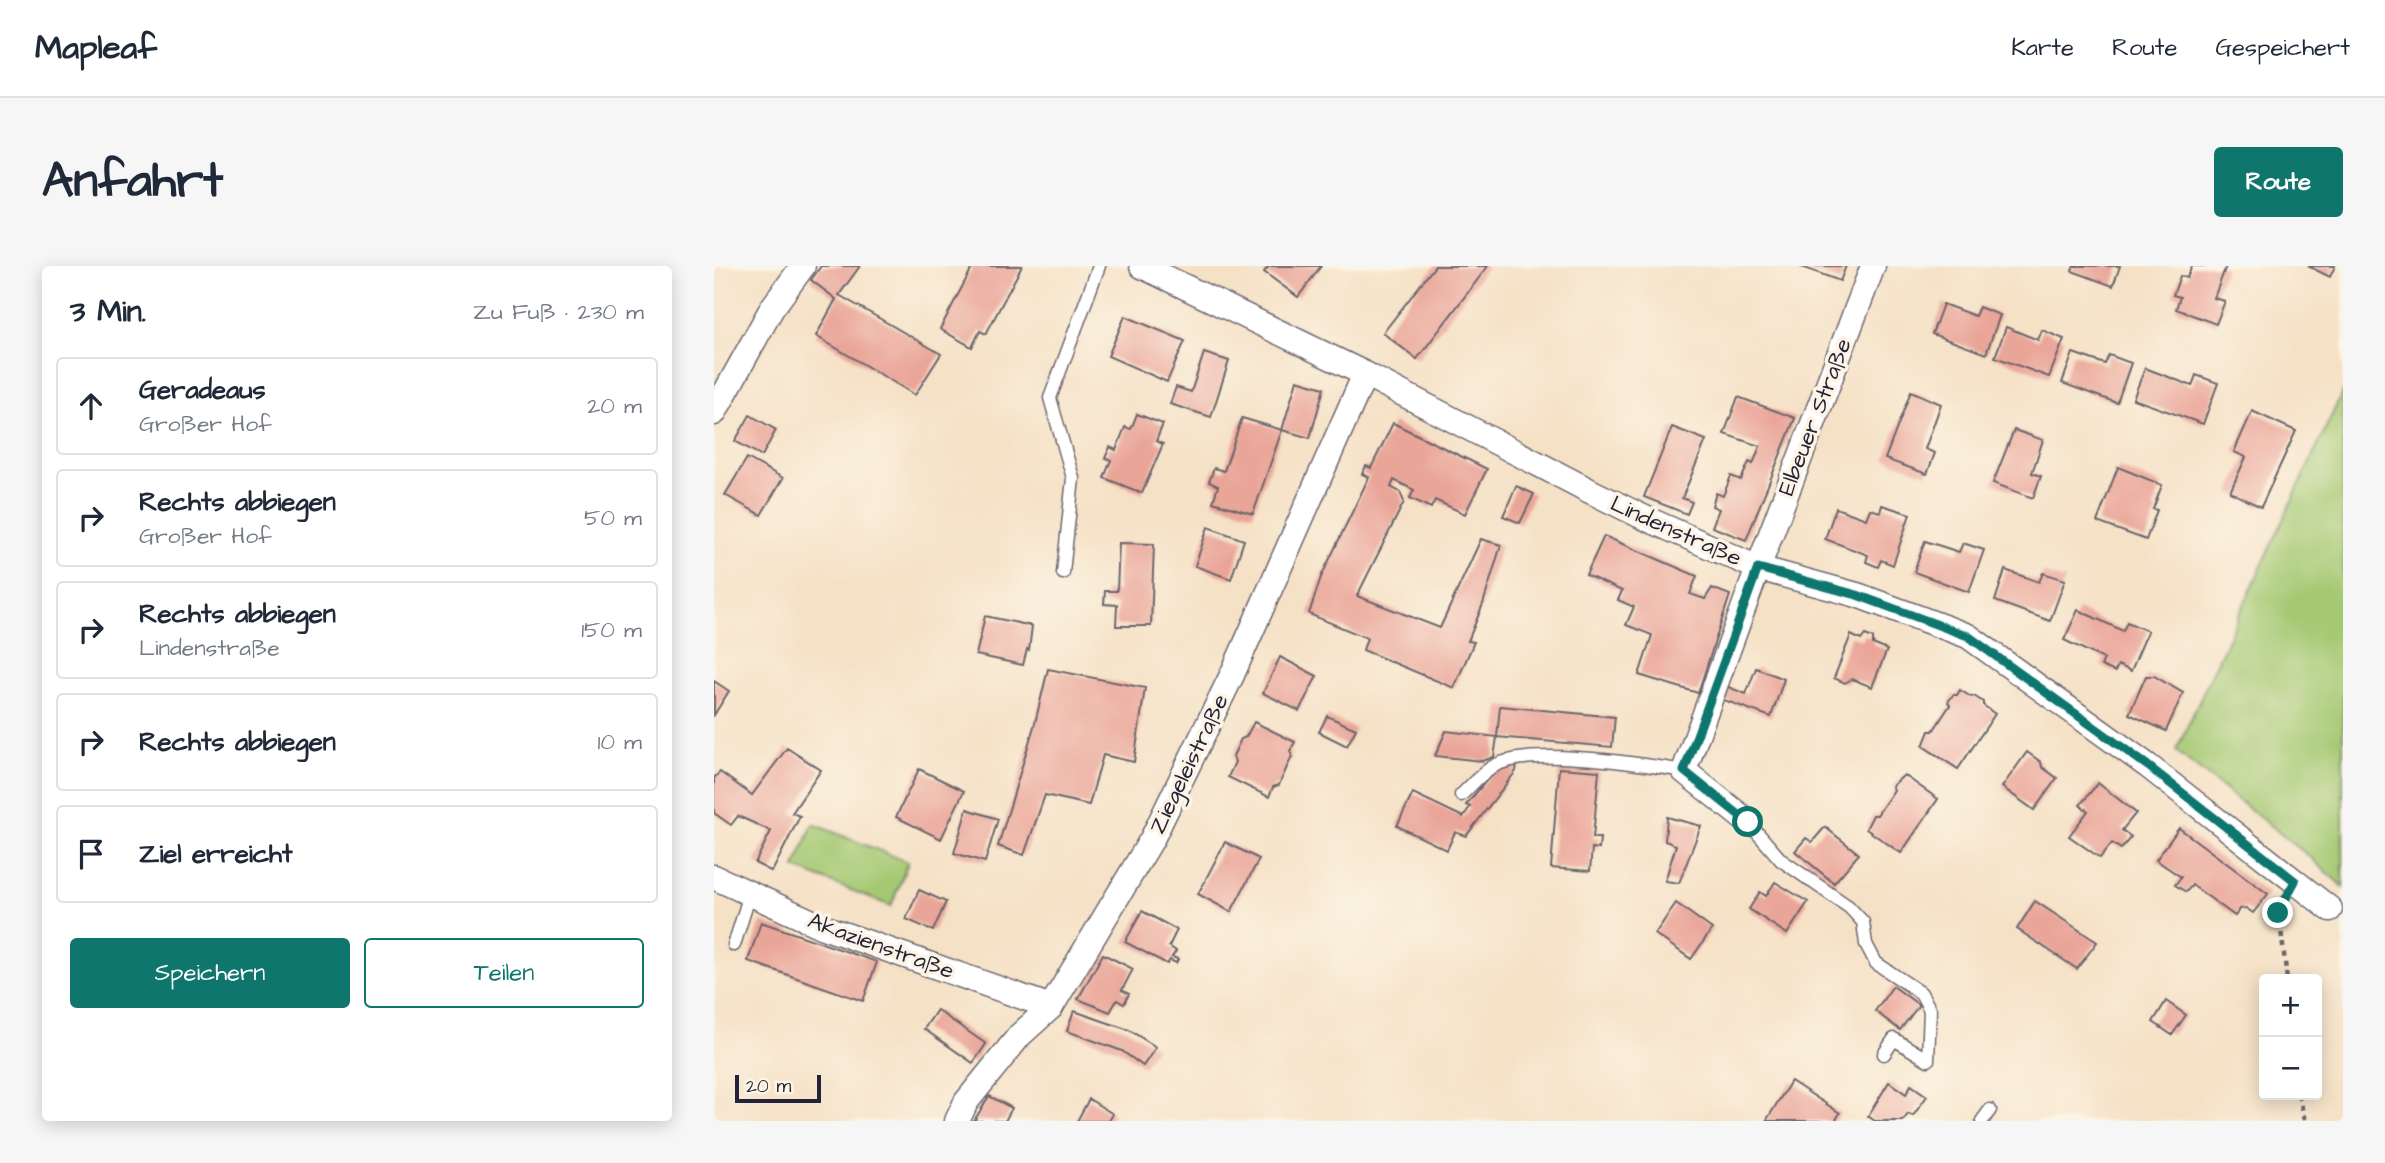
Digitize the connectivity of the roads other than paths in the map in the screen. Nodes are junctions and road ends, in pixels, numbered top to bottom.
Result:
1 (803, 266) edge
2 (1099, 266) edge
3 (1142, 266) edge
4 (1873, 266) edge
5 (1365, 374) junction
6 (714, 413) edge
7 (1758, 568) junction
8 (1063, 573) dead end
9 (1684, 771) junction
10 (1461, 794) dead end
11 (1748, 822) joint
12 (714, 877) edge
13 (750, 894) junction
14 (2330, 909) dead end
15 (734, 945) dead end
16 (1051, 1007) junction
17 (1884, 1054) dead end
18 (1990, 1110) dead end
19 (957, 1121) edge
20 (1982, 1121) edge

1 - 6 street
2 - 8 lane
3 - 5 street, Lindenstraße
4 - 7 street, Elbeuer Straße
5 - 7 street, Lindenstraße
5 - 16 street, Ziegeleistraße
7 - 9 street, Elbeuer Straße
7 - 14 street, Lindenstraße
9 - 10 lane
9 - 11 street
11 - 17 lane
12 - 13 street, Akazienstraße
13 - 15 lane
13 - 16 street, Akazienstraße
16 - 19 street, Ziegeleistraße
18 - 20 lane

